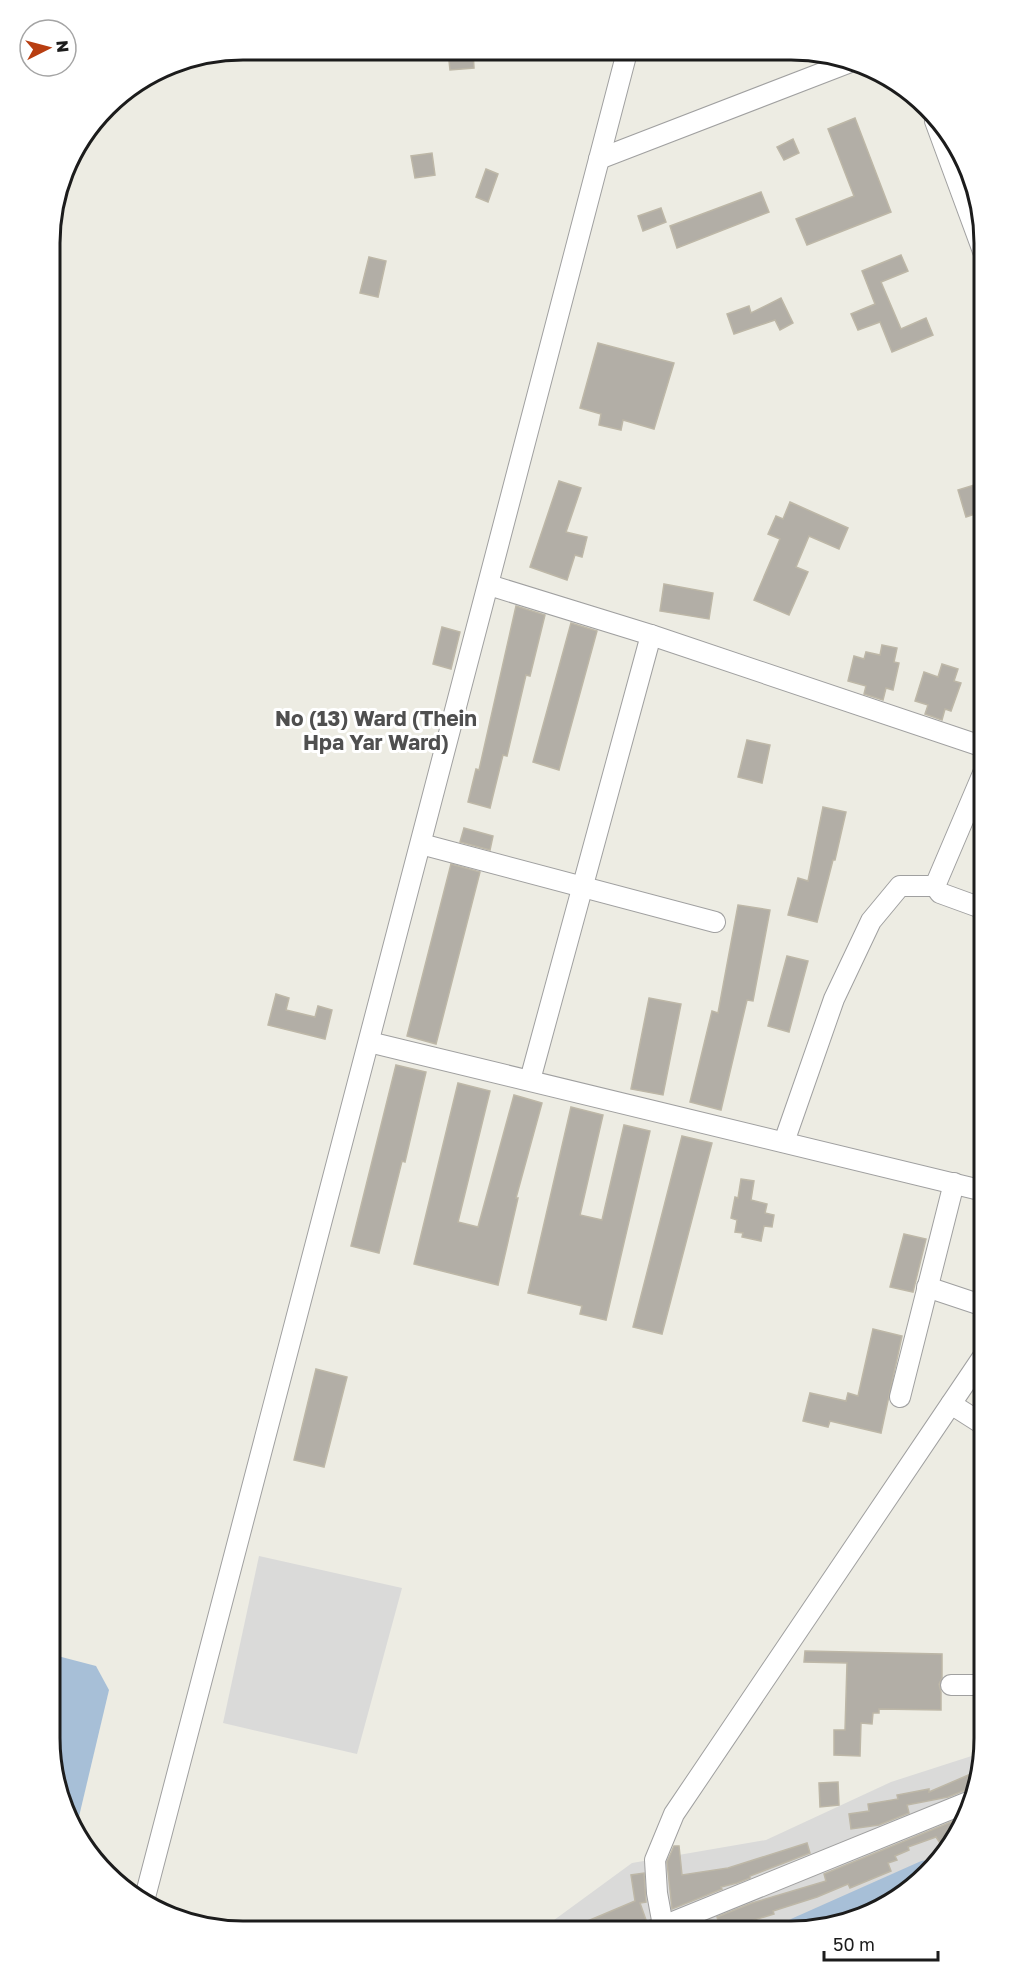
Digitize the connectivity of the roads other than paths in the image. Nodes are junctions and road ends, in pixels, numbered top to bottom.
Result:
1 (625, 60) edge
2 (838, 67) edge
3 (942, 139) edge
4 (599, 159) junction
5 (972, 222) edge
6 (489, 585) junction
7 (651, 634) junction
8 (974, 744) edge
9 (974, 794) edge
10 (421, 844) junction
11 (935, 886) junction
12 (582, 887) junction
13 (974, 905) edge
14 (715, 922) dead end
15 (369, 1042) junction
16 (530, 1080) junction
17 (784, 1142) junction
18 (954, 1184) junction
19 (974, 1189) edge
20 (927, 1287) junction
21 (974, 1303) edge
22 (974, 1370) edge
23 (900, 1396) dead end
24 (951, 1404) junction
25 (974, 1419) edge
26 (951, 1684) dead end
27 (974, 1685) edge
28 (961, 1805) edge
29 (146, 1893) edge
30 (659, 1921) edge
31 (682, 1921) edge

1 - 4 street
2 - 4 street
3 - 5 street
4 - 6 street
6 - 7 street
6 - 10 street
7 - 8 street
7 - 12 street
9 - 11 street
10 - 12 street
10 - 15 street
11 - 13 street
11 - 17 street
12 - 14 street
12 - 16 street
15 - 16 street
15 - 29 street
16 - 17 street
17 - 18 street
18 - 19 street
18 - 20 street
20 - 21 street
20 - 23 street
22 - 24 street
24 - 25 street
24 - 30 street
26 - 27 street
28 - 31 street

